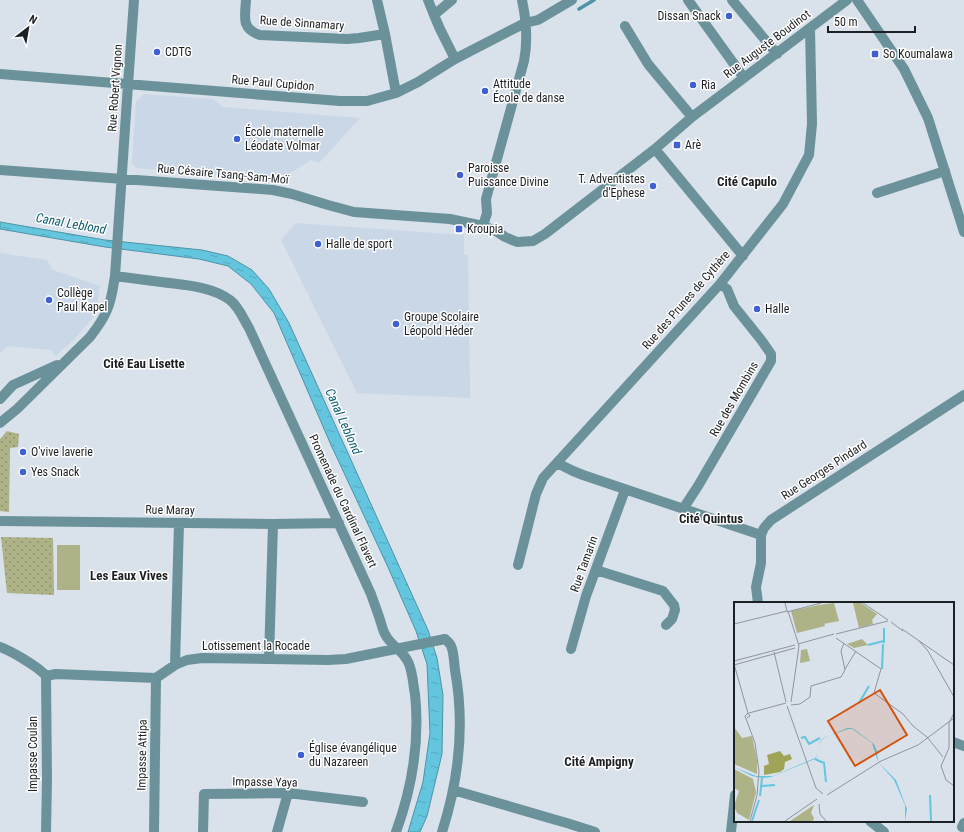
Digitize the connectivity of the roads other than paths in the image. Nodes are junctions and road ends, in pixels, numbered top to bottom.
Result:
1 (134, 0) edge
2 (246, 0) edge
3 (377, 0) edge
4 (428, 0) edge
5 (452, 0) edge
6 (522, 0) edge
7 (572, 0) edge
8 (688, 0) edge
9 (732, 0) edge
10 (847, 0) edge
11 (856, 0) edge
12 (434, 15) junction
13 (525, 23) junction
14 (625, 26) dead end
15 (810, 28) junction
16 (385, 34) junction
17 (777, 54) junction
18 (455, 59) junction
19 (0, 74) edge
20 (744, 78) junction
21 (128, 84) junction
22 (396, 93) junction
23 (692, 117) junction
24 (655, 149) junction
25 (0, 170) edge
26 (945, 171) junction
27 (122, 178) junction
28 (877, 193) dead end
29 (483, 226) junction
30 (964, 232) edge
31 (533, 241) joint
32 (743, 256) junction
33 (116, 276) junction
34 (720, 284) junction
35 (64, 362) junction
36 (964, 395) edge
37 (0, 399) edge
38 (0, 423) edge
39 (557, 463) junction
40 (625, 490) junction
41 (683, 509) junction
42 (0, 521) edge
43 (179, 523) junction
44 (339, 523) junction
45 (273, 524) junction
46 (761, 535) junction
47 (518, 564) dead end
48 (596, 570) junction
49 (758, 602) edge
50 (666, 625) dead end
51 (0, 647) edge
52 (398, 648) junction
53 (572, 649) dead end
54 (270, 659) junction
55 (175, 665) junction
56 (46, 676) junction
57 (156, 678) junction
58 (954, 742) edge
59 (964, 746) edge
60 (453, 790) junction
61 (288, 794) junction
62 (364, 802) dead end
63 (734, 804) edge
64 (871, 822) edge
65 (46, 832) edge
66 (154, 832) edge
67 (203, 832) edge
68 (277, 832) edge
69 (396, 832) edge
70 (442, 832) edge
71 (595, 832) edge
72 (731, 832) edge
73 (884, 832) edge

1 - 21 street, Rue Robert Vignon
2 - 16 street, Rue de Sinnamary
3 - 16 street
4 - 12 street
5 - 12 street
6 - 13 street
7 - 13 street, Rue Paul Cupidon
8 - 20 street
9 - 17 street
10 - 15 street, Rue Auguste Boudinot
11 - 26 street
12 - 18 street
13 - 18 street, Rue Paul Cupidon
13 - 29 street
14 - 23 street
15 - 17 street, Rue Auguste Boudinot
15 - 32 street, Rue des Prunes de Cythère
16 - 22 street
17 - 20 street, Rue Auguste Boudinot
18 - 22 street, Rue Paul Cupidon
19 - 21 street, Rue Paul Cupidon
20 - 23 street, Rue Auguste Boudinot
21 - 22 street, Rue Paul Cupidon
21 - 27 street, Rue Robert Vignon
23 - 24 street, Rue Auguste Boudinot
24 - 31 street, Rue Auguste Boudinot
24 - 32 street
25 - 27 street, Rue Césaire Tsang-Sam-Moï
26 - 28 street
26 - 30 street
27 - 29 street, Rue Césaire Tsang-Sam-Moï
27 - 33 street, Rue Robert Vignon
29 - 31 street, Rue Césaire Tsang-Sam-Moï
32 - 34 street, Rue des Prunes de Cythère
33 - 35 street, Rue Robert Vignon
33 - 44 street, Promenade du Cardinal Flavert
34 - 39 street, Rue des Prunes de Cythère
34 - 41 street, Rue des Mombins
35 - 37 street
35 - 38 street, Rue Robert Vignon
36 - 46 street, Rue Georges Pindard
39 - 40 street
39 - 47 street, Rue des Prunes de Cythère
40 - 41 street
40 - 48 street, Rue Tamarin
41 - 46 street
42 - 43 street, Rue Maray
43 - 45 street, Rue Maray
43 - 55 street
44 - 45 street, Rue Maray
44 - 52 street, Promenade du Cardinal Flavert
45 - 54 street
46 - 49 street
48 - 50 street
48 - 53 street, Rue Tamarin
51 - 56 street
52 - 54 street, Lotissement la Rocade
52 - 60 street, Lotissement la Rocade
52 - 69 street, Promenade du Cardinal Flavert
54 - 55 street, Lotissement la Rocade
55 - 57 street, Lotissement la Rocade
56 - 57 street
56 - 65 street, Impasse Coulan
57 - 66 street, Impasse Attipa
58 - 59 street
60 - 70 street
60 - 71 street
61 - 62 street, Impasse Yaya
61 - 67 street, Impasse Yaya
61 - 68 street
63 - 72 street
64 - 73 street

